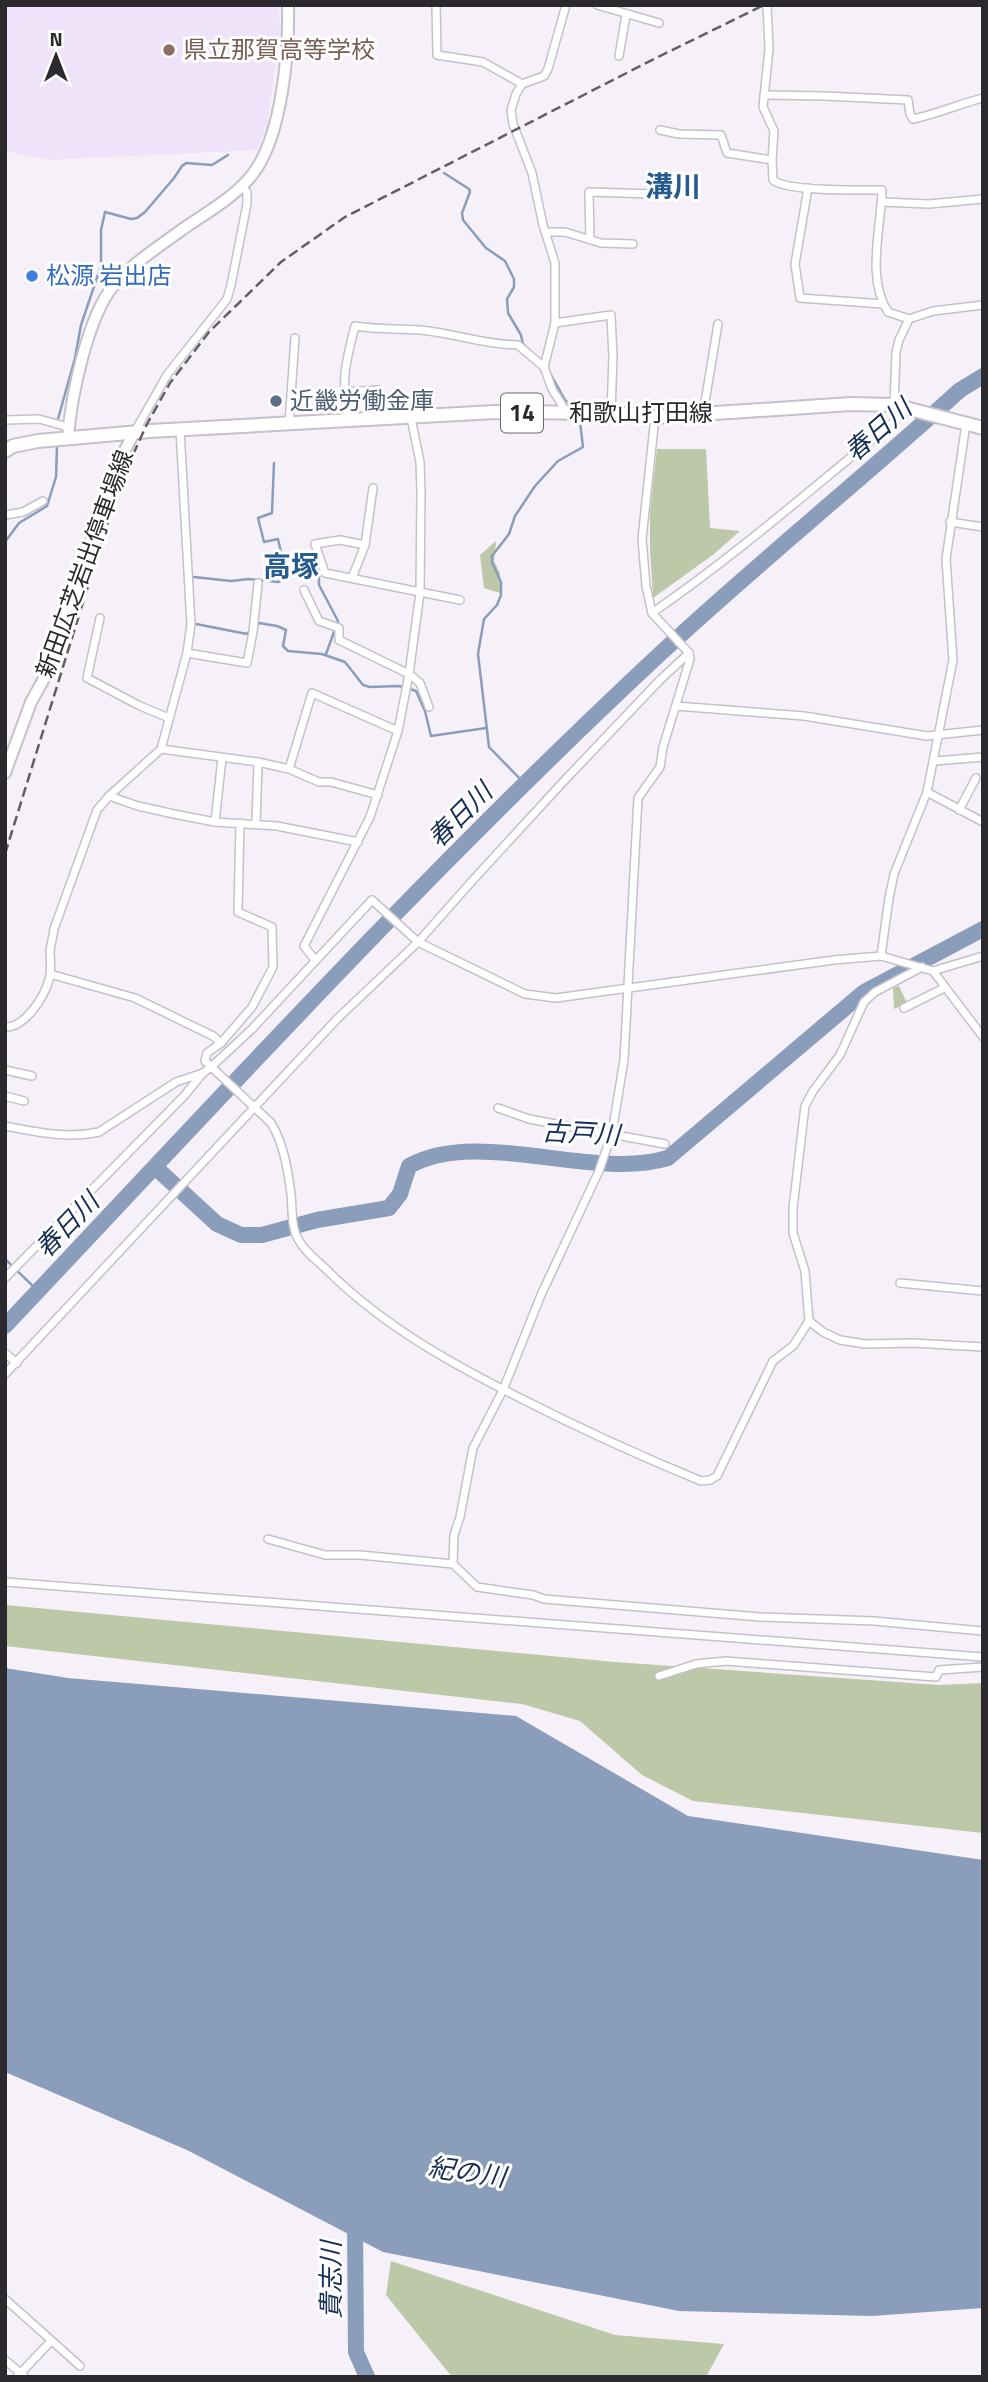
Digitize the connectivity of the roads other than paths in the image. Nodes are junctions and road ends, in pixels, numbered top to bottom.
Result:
1 (288, 5) edge
2 (436, 5) edge
3 (566, 5) edge
4 (597, 5) edge
5 (767, 5) edge
6 (626, 15) junction
7 (659, 23) dead end
8 (620, 56) dead end
9 (522, 84) junction
10 (764, 95) junction
11 (983, 98) edge
12 (660, 130) dead end
13 (772, 160) junction
14 (242, 186) junction
15 (808, 188) junction
16 (654, 194) dead end
17 (983, 199) edge
18 (882, 202) junction
19 (545, 232) junction
20 (590, 239) junction
21 (633, 243) dead end
22 (883, 304) junction
23 (983, 305) edge
24 (909, 319) junction
25 (555, 323) junction
26 (718, 324) dead end
27 (295, 338) dead end
28 (544, 368) junction
29 (378, 390) dead end
30 (343, 392) junction
31 (904, 407) junction
32 (611, 413) junction
33 (568, 414) junction
34 (703, 414) junction
35 (656, 417) junction
36 (411, 418) junction
37 (5, 420) edge
38 (348, 421) junction
39 (960, 422) junction
40 (289, 424) junction
41 (983, 428) edge
42 (180, 430) junction
43 (68, 432) junction
44 (134, 433) junction
45 (5, 451) edge
46 (373, 488) dead end
47 (43, 500) dead end
48 (5, 515) edge
49 (950, 522) junction
50 (983, 527) edge
51 (365, 545) junction
52 (352, 578) junction
53 (258, 583) dead end
54 (304, 590) dead end
55 (419, 593) junction
56 (460, 600) dead end
57 (655, 617) junction
58 (100, 618) dead end
59 (686, 650) junction
60 (187, 653) junction
61 (409, 674) junction
62 (676, 706) junction
63 (429, 707) dead end
64 (169, 718) junction
65 (983, 730) edge
66 (398, 731) junction
67 (939, 736) junction
68 (160, 749) junction
69 (983, 757) edge
70 (222, 758) junction
71 (935, 761) junction
72 (258, 762) junction
73 (289, 769) junction
74 (5, 773) edge
75 (976, 778) dead end
76 (928, 792) junction
77 (378, 795) junction
78 (109, 796) junction
79 (959, 810) junction
80 (215, 822) junction
81 (240, 822) junction
82 (983, 822) edge
83 (256, 823) junction
84 (358, 842) junction
85 (418, 942) junction
86 (881, 956) junction
87 (983, 956) edge
88 (315, 960) junction
89 (922, 967) junction
90 (933, 971) junction
91 (50, 974) junction
92 (628, 988) junction
93 (944, 988) junction
94 (904, 1008) dead end
95 (5, 1027) edge
96 (983, 1037) edge
97 (221, 1043) junction
98 (5, 1070) edge
99 (210, 1070) junction
100 (32, 1076) dead end
101 (5, 1096) edge
102 (24, 1101) dead end
103 (252, 1105) junction
104 (498, 1108) dead end
105 (5, 1126) edge
106 (612, 1133) junction
107 (665, 1144) dead end
108 (5, 1278) edge
109 (900, 1283) dead end
110 (983, 1291) edge
111 (809, 1321) junction
112 (983, 1347) edge
113 (5, 1353) edge
114 (17, 1363) junction
115 (5, 1374) edge
116 (503, 1390) junction
117 (268, 1539) dead end
118 (453, 1564) junction
119 (5, 1582) edge
120 (983, 1631) edge
121 (983, 1657) edge
122 (983, 1667) edge
123 (659, 1676) dead end
124 (5, 2299) edge
125 (13, 2306) junction
126 (5, 2313) edge
127 (51, 2341) junction
128 (5, 2360) edge
129 (80, 2366) dead end
130 (21, 2375) edge

1 - 14 main road
2 - 9 street
3 - 9 street
4 - 6 street
5 - 10 street
6 - 7 street
6 - 8 street
9 - 19 street
10 - 11 street
10 - 13 street
12 - 13 street
13 - 15 street
14 - 43 main road
14 - 44 street
15 - 18 street
15 - 22 street
16 - 20 street
17 - 18 street
18 - 22 street
19 - 20 street
19 - 25 street
20 - 21 street
22 - 24 street
23 - 24 street
24 - 31 street
25 - 28 street
25 - 32 street
26 - 34 street
27 - 40 street
28 - 30 street
28 - 33 street
29 - 30 street
30 - 38 street
31 - 34 main road, 和歌山打田線 / 14
31 - 39 main road, 和歌山打田線 / 14
31 - 57 street
32 - 33 main road, 和歌山打田線 / 14
32 - 35 main road, 和歌山打田線 / 14
33 - 36 main road, 和歌山打田線 / 14
34 - 35 main road, 和歌山打田線 / 14
35 - 57 street
36 - 38 main road, 和歌山打田線 / 14
36 - 55 street
37 - 43 street
38 - 40 main road, 和歌山打田線 / 14
39 - 41 main road, 和歌山打田線 / 14
39 - 49 street
40 - 42 main road, 和歌山打田線 / 14
42 - 44 main road, 和歌山打田線 / 14
42 - 60 street
43 - 44 main road, 和歌山打田線 / 14
43 - 45 main road, 和歌山打田線 / 14
44 - 74 main road, 新田広芝岩出停車場線
46 - 51 street
47 - 48 street
49 - 50 street
49 - 67 street
51 - 52 street
51 - 52 street
52 - 55 street
53 - 60 street
54 - 61 street
55 - 56 street
55 - 61 street
57 - 59 street
58 - 64 street
59 - 62 street
59 - 85 street
60 - 64 street
61 - 63 street
61 - 66 street
62 - 67 street
62 - 92 street
64 - 68 street
65 - 67 street
66 - 73 street
66 - 77 street
67 - 71 street
68 - 70 street
68 - 78 street
69 - 71 street
70 - 72 street
70 - 80 street
71 - 76 street
72 - 73 street
72 - 83 street
73 - 77 street
75 - 79 street
76 - 79 street
76 - 86 street
77 - 84 street
78 - 80 street
78 - 91 street
79 - 82 street
80 - 81 street
81 - 83 street
81 - 97 street
83 - 84 street
84 - 88 street
85 - 88 street
85 - 92 street
85 - 103 street
86 - 89 street
86 - 92 street
87 - 90 street
88 - 99 street
89 - 90 street
89 - 111 street
90 - 93 street
91 - 95 street
91 - 97 street
92 - 106 street
93 - 94 street
93 - 96 street
97 - 99 street
98 - 100 street
99 - 103 street
99 - 105 street
99 - 108 street
101 - 102 street
103 - 114 street
103 - 116 street
104 - 106 street
106 - 107 street
106 - 116 street
109 - 110 street
111 - 112 street
111 - 116 street
113 - 114 street
114 - 115 street
116 - 118 street
117 - 118 street
118 - 120 street
119 - 121 street
122 - 123 street
124 - 125 street
125 - 126 street
125 - 127 street
127 - 129 street
127 - 130 street
128 - 130 street

